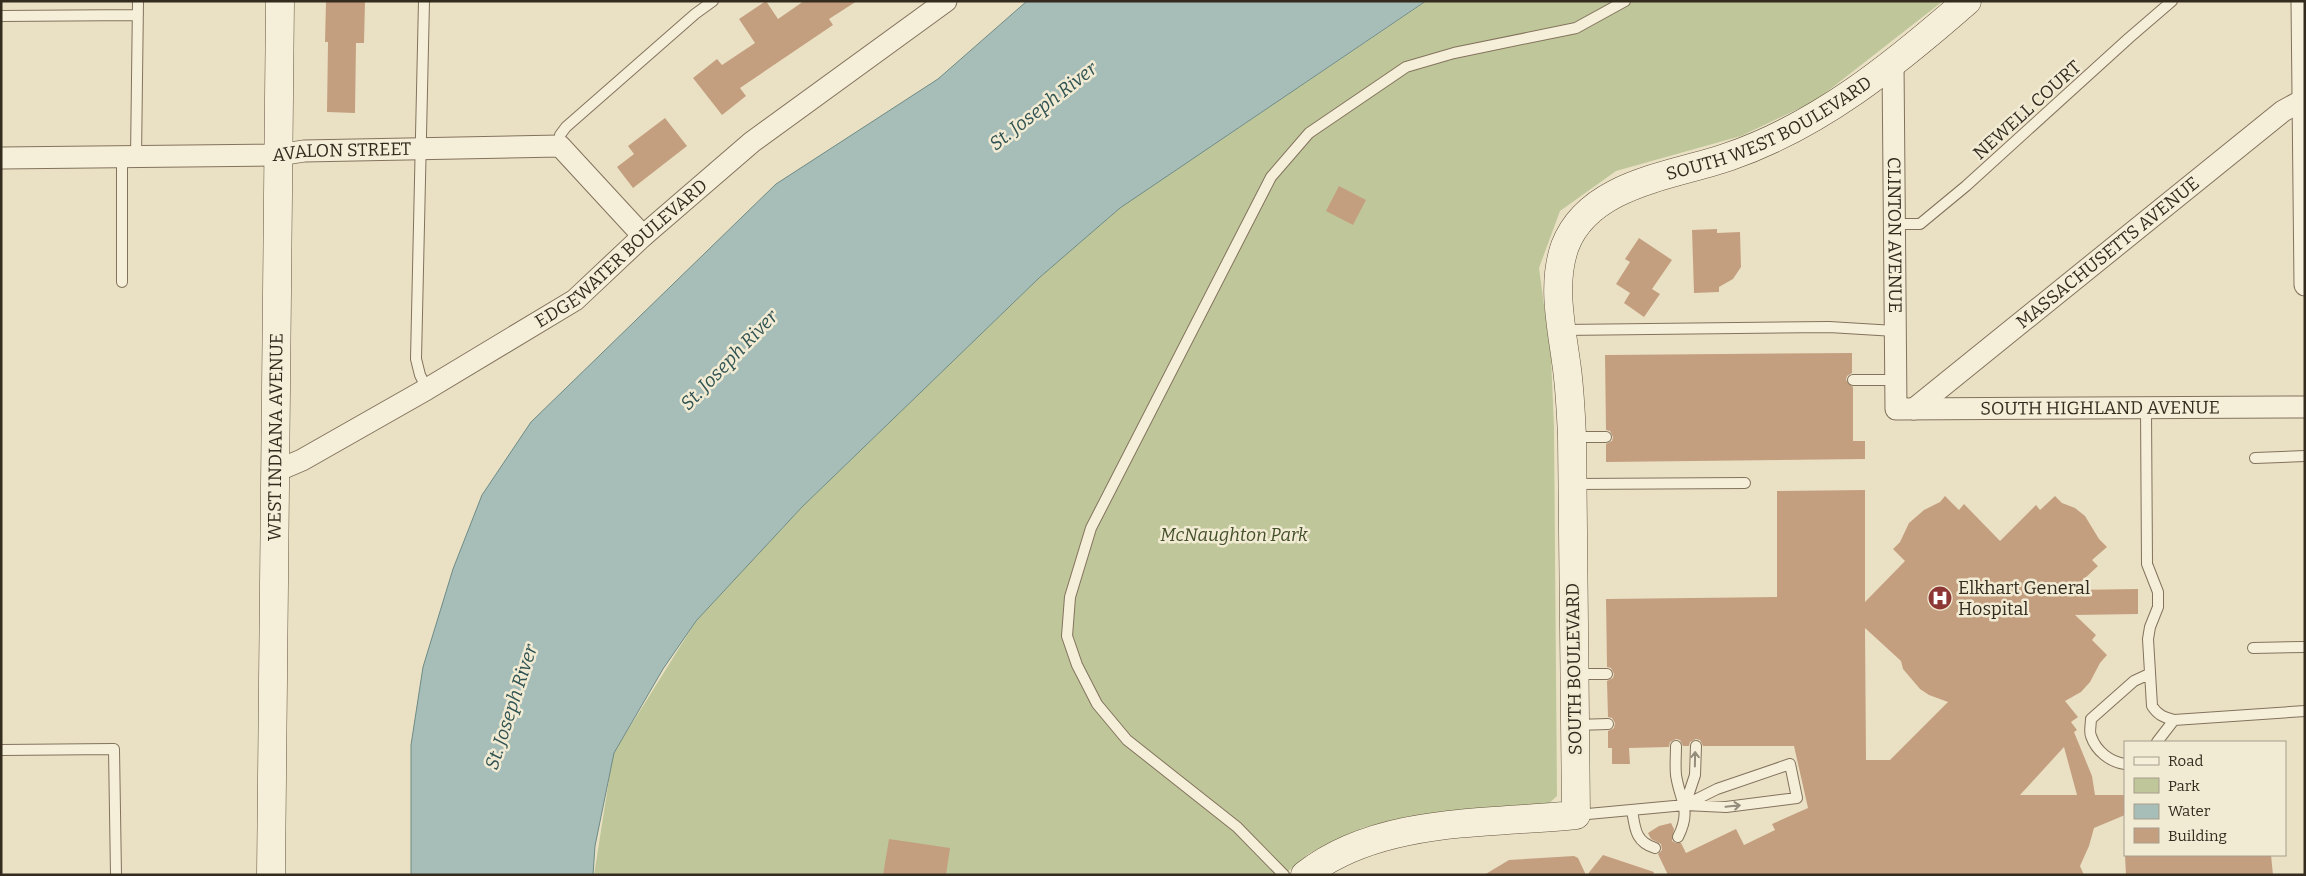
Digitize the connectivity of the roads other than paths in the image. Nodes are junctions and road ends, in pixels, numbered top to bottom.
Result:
1 (138, 1) edge
2 (280, 1) edge
3 (424, 1) edge
4 (713, 1) edge
5 (946, 1) edge
6 (1624, 1) edge
7 (1967, 1) edge
8 (2172, 1) edge
9 (2302, 1) edge
10 (138, 15) junction
11 (1, 16) edge
12 (1893, 63) junction
13 (2304, 100) edge
14 (560, 146) junction
15 (421, 150) junction
16 (278, 155) junction
17 (129, 157) junction
18 (1, 158) edge
19 (1895, 224) junction
20 (643, 236) junction
21 (1566, 244) joint
22 (122, 282) dead end
23 (2305, 285) edge
24 (1562, 330) junction
25 (1895, 330) junction
26 (1853, 380) dead end
27 (1895, 380) junction
28 (427, 389) junction
29 (2305, 407) edge
30 (1905, 409) junction
31 (2146, 409) junction
32 (1572, 437) junction
33 (1606, 437) dead end
34 (2305, 456) edge
35 (2255, 458) dead end
36 (274, 472) junction
37 (1745, 483) dead end
38 (1573, 484) junction
39 (2305, 647) edge
40 (2253, 648) dead end
41 (1574, 674) junction
42 (1607, 674) dead end
43 (2149, 674) junction
44 (2305, 711) edge
45 (2174, 720) junction
46 (1608, 724) dead end
47 (1575, 725) junction
48 (2158, 741) edge
49 (1676, 746) dead end
50 (1696, 746) dead end
51 (1, 750) edge
52 (2124, 764) edge
53 (1685, 805) junction
54 (1632, 810) junction
55 (1576, 815) junction
56 (1678, 837) dead end
57 (1655, 848) dead end
58 (116, 875) edge
59 (270, 875) edge
60 (1284, 875) edge
61 (1305, 875) edge

1 - 10 lane
2 - 16 street, WEST INDIANA AVENUE
3 - 15 lane
4 - 14 lane
5 - 20 street, EDGEWATER BOULEVARD
6 - 60 lane
7 - 12 street, SOUTH WEST BOULEVARD
8 - 19 lane, NEWELL COURT
9 - 13 street
10 - 11 lane
10 - 17 lane
12 - 19 street, CLINTON AVENUE
12 - 21 street, SOUTH WEST BOULEVARD
13 - 23 street
13 - 30 street, MASSACHUSETTS AVENUE
14 - 15 street, AVALON STREET
14 - 20 street
15 - 16 street, AVALON STREET
15 - 28 lane
16 - 17 street, AVALON STREET
16 - 36 street, WEST INDIANA AVENUE
17 - 18 street, AVALON STREET
17 - 22 lane
19 - 25 street, CLINTON AVENUE
20 - 28 street, EDGEWATER BOULEVARD
21 - 24 street, SOUTH BOULEVARD
24 - 25 lane
24 - 32 street, SOUTH BOULEVARD
25 - 27 street, CLINTON AVENUE
26 - 27 lane
27 - 30 street, CLINTON AVENUE
28 - 36 street, EDGEWATER BOULEVARD
29 - 31 street, SOUTH HIGHLAND AVENUE
30 - 31 street, SOUTH HIGHLAND AVENUE
31 - 43 lane
32 - 33 lane
32 - 38 street, SOUTH BOULEVARD
34 - 35 lane
36 - 59 street, WEST INDIANA AVENUE
37 - 38 lane
38 - 41 street, SOUTH BOULEVARD
39 - 40 lane
41 - 42 lane
41 - 47 street, SOUTH BOULEVARD
43 - 45 lane
43 - 52 lane
44 - 45 lane
45 - 48 lane
46 - 47 lane
47 - 55 street, SOUTH BOULEVARD
49 - 53 lane
53 -> 50 lane
51 - 58 lane
53 -> 53 lane
53 - 54 lane
53 - 56 lane
54 - 55 lane
54 - 57 lane
55 - 61 street

